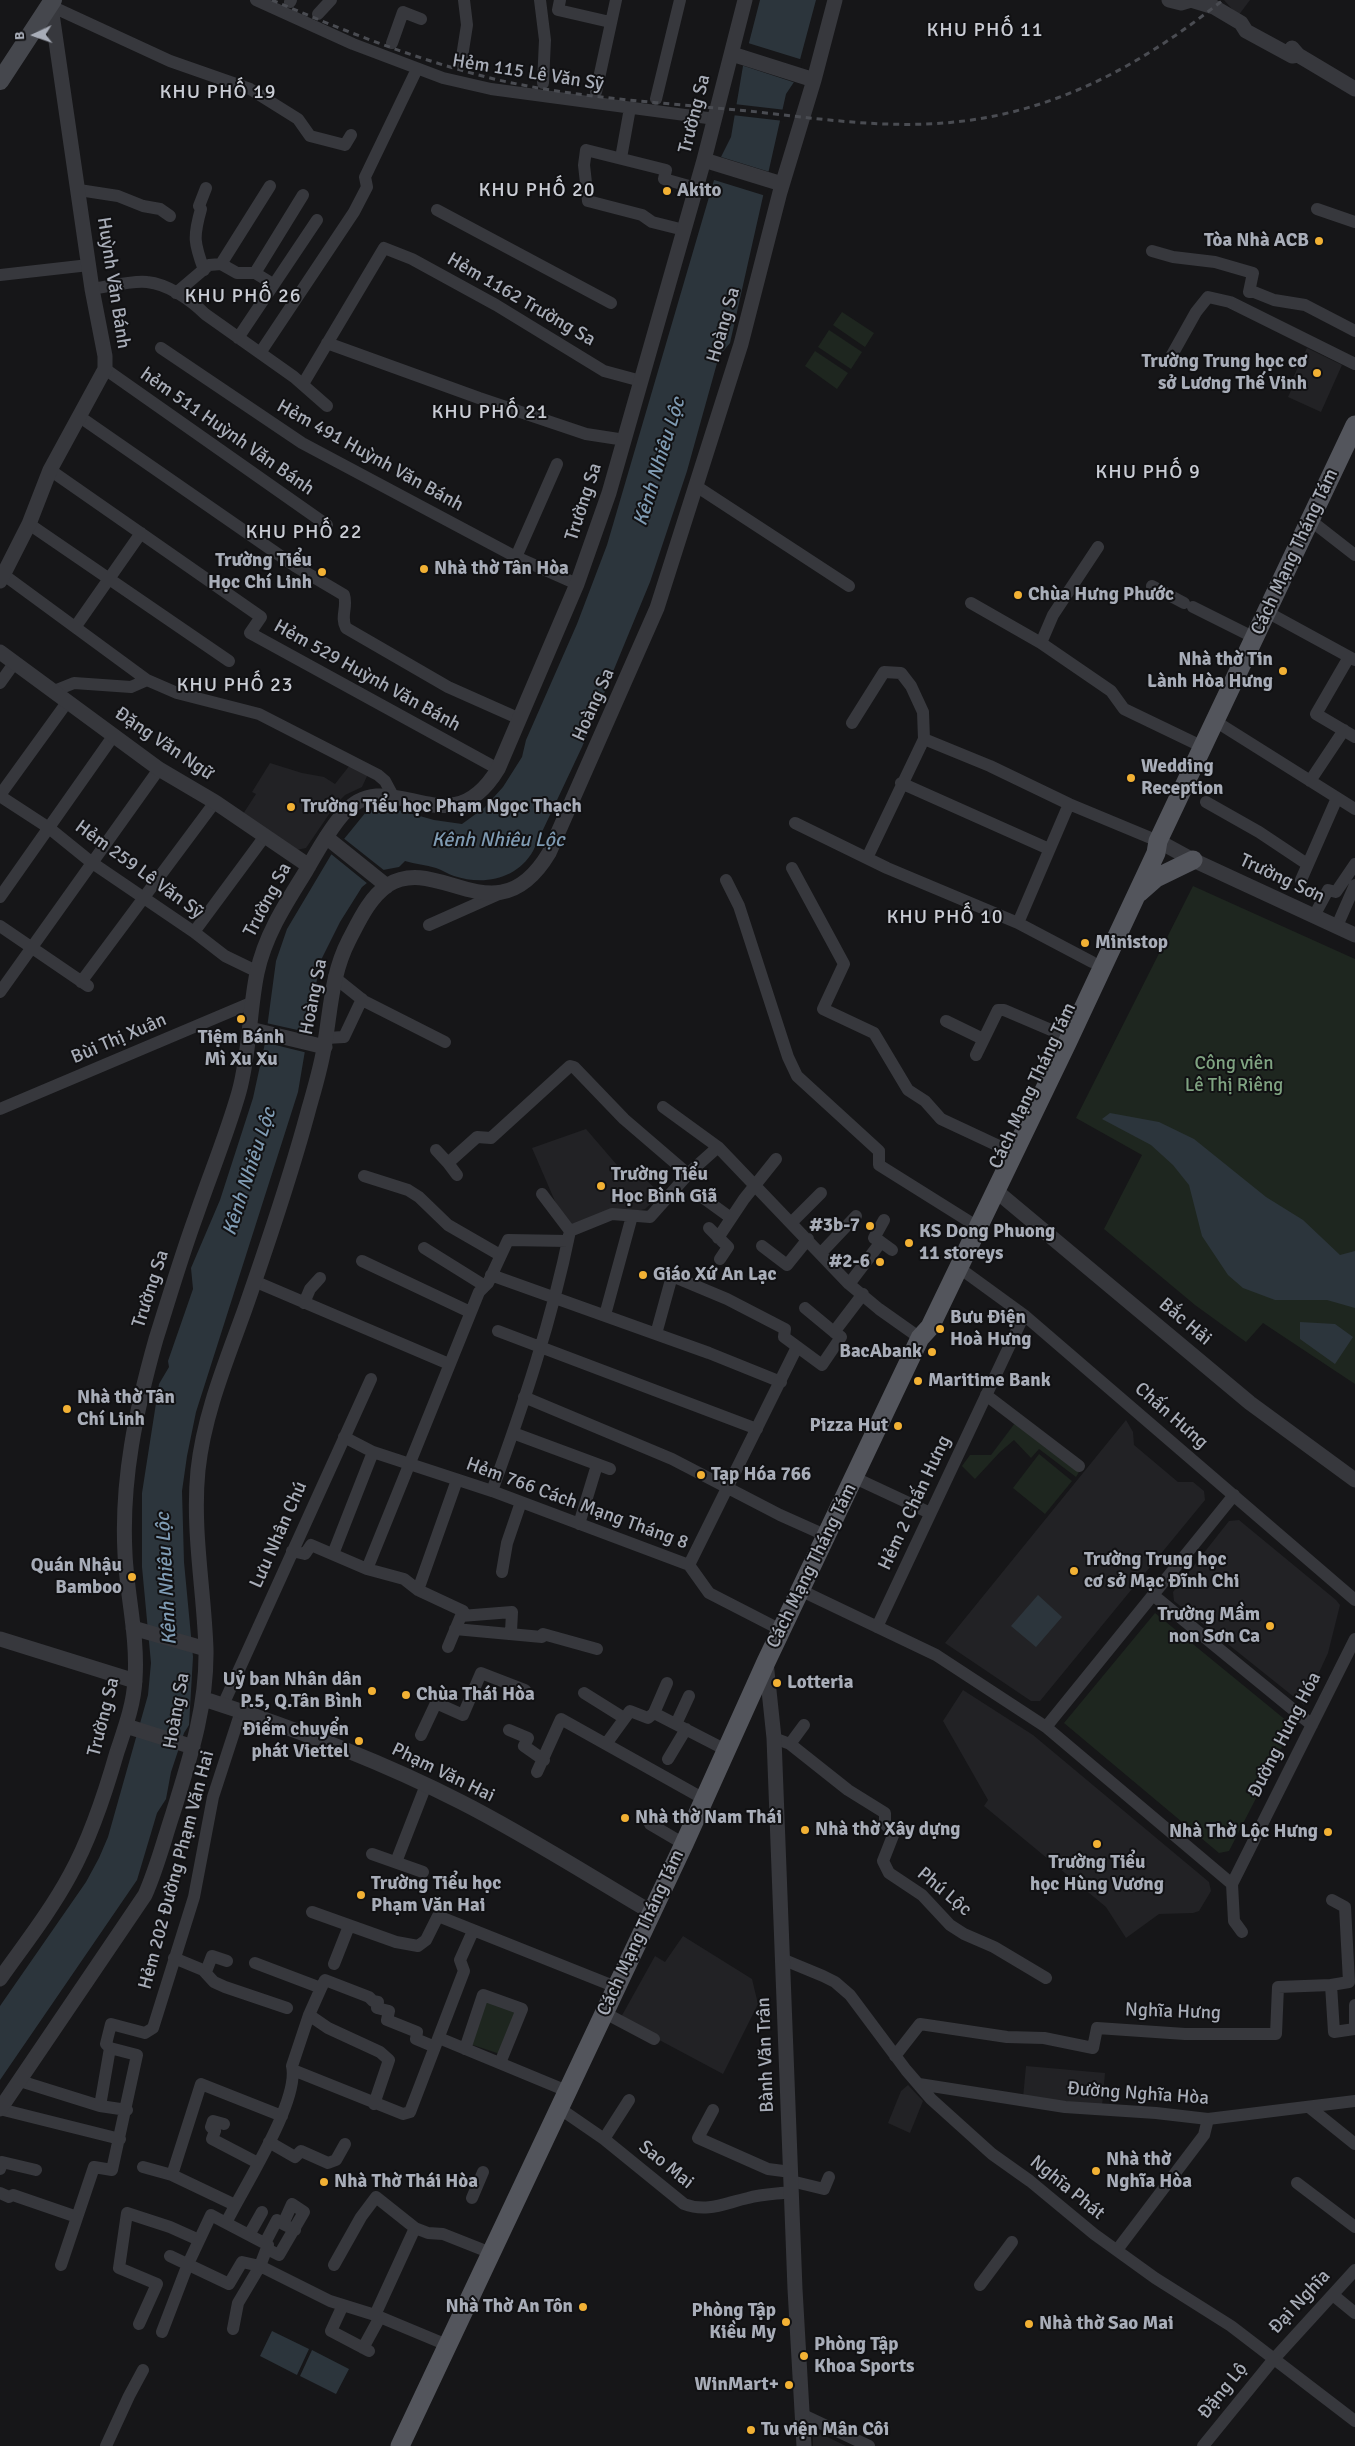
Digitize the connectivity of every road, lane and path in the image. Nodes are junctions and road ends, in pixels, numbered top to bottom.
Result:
1 (256, 0) edge
2 (331, 0) edge
3 (464, 0) edge
4 (540, 0) edge
5 (616, 0) edge
6 (680, 0) edge
7 (745, 0) edge
8 (835, 0) edge
9 (1169, 0) edge
10 (52, 2) edge
11 (1202, 4) edge
12 (559, 5) edge
13 (318, 14) dead end
14 (421, 19) dead end
15 (610, 22) junction
16 (392, 43) dead end
17 (739, 52) junction
18 (461, 63) dead end
19 (417, 69) junction
20 (808, 74) junction
21 (0, 81) edge
22 (543, 83) dead end
23 (1355, 89) edge
24 (596, 92) dead end
25 (656, 99) dead end
26 (630, 108) junction
27 (715, 119) junction
28 (350, 135) dead end
29 (621, 158) junction
30 (708, 166) junction
31 (270, 186) dead end
32 (776, 186) junction
33 (206, 188) dead end
34 (696, 188) junction
35 (79, 190) junction
36 (303, 195) dead end
37 (1318, 209) dead end
38 (437, 210) dead end
39 (170, 216) dead end
40 (317, 220) dead end
41 (1355, 222) edge
42 (684, 230) junction
43 (1152, 251) dead end
44 (221, 264) junction
45 (89, 265) junction
46 (204, 270) junction
47 (255, 273) junction
48 (0, 276) edge
49 (273, 284) junction
50 (92, 289) junction
51 (176, 293) junction
52 (611, 303) dead end
53 (1355, 331) edge
54 (238, 338) junction
55 (327, 343) junction
56 (161, 348) dead end
57 (260, 353) junction
58 (1168, 362) dead end
59 (1355, 364) edge
60 (105, 368) junction
61 (641, 381) junction
62 (303, 384) junction
63 (327, 406) dead end
64 (80, 417) junction
65 (1355, 425) edge
66 (625, 440) junction
67 (557, 464) dead end
68 (50, 470) junction
69 (696, 486) junction
70 (1310, 520) junction
71 (29, 524) junction
72 (327, 525) dead end
73 (141, 533) junction
74 (1098, 546) dead end
75 (1355, 555) edge
76 (516, 557) junction
77 (2, 578) edge
78 (108, 579) junction
79 (576, 584) junction
80 (849, 586) dead end
81 (1152, 586) dead end
82 (971, 603) dead end
83 (1267, 612) junction
84 (76, 626) junction
85 (1255, 638) junction
86 (1041, 643) junction
87 (0, 652) edge
88 (1352, 659) edge
89 (229, 661) dead end
90 (15, 662) junction
91 (147, 680) junction
92 (0, 683) edge
93 (54, 691) junction
94 (68, 701) junction
95 (520, 719) junction
96 (1215, 721) junction
97 (852, 723) dead end
98 (1344, 730) junction
99 (114, 735) junction
100 (1355, 737) edge
101 (924, 739) junction
102 (1202, 747) junction
103 (160, 768) junction
104 (498, 769) junction
105 (1310, 781) junction
106 (901, 783) junction
107 (0, 796) edge
108 (393, 796) junction
109 (1337, 798) junction
110 (215, 802) junction
111 (1206, 802) dead end
112 (1069, 804) junction
113 (1353, 805) edge
114 (796, 823) dead end
115 (49, 828) junction
116 (266, 836) junction
117 (1158, 841) junction
118 (331, 842) junction
119 (1049, 849) junction
120 (867, 858) junction
121 (1193, 860) junction
122 (91, 862) junction
123 (1307, 864) junction
124 (308, 866) junction
125 (792, 868) dead end
126 (1353, 877) edge
127 (726, 880) dead end
128 (1301, 880) dead end
129 (382, 882) junction
130 (503, 892) junction
131 (1135, 897) junction
132 (0, 898) edge
133 (144, 898) junction
134 (1314, 916) junction
135 (1018, 923) junction
136 (429, 925) dead end
137 (0, 926) edge
138 (1337, 926) junction
139 (194, 932) junction
140 (1355, 935) edge
141 (31, 948) junction
142 (1092, 962) junction
143 (258, 972) junction
144 (334, 976) junction
145 (0, 992) edge
146 (362, 999) junction
147 (253, 1002) junction
148 (946, 1021) dead end
149 (257, 1031) junction
150 (1058, 1033) junction
151 (983, 1039) junction
152 (444, 1042) dead end
153 (321, 1043) junction
154 (976, 1055) dead end
155 (663, 1107) dead end
156 (0, 1109) edge
157 (718, 1147) junction
158 (1003, 1148) junction
159 (436, 1150) dead end
160 (776, 1159) dead end
161 (448, 1163) junction
162 (688, 1174) junction
163 (457, 1175) dead end
164 (364, 1176) dead end
165 (756, 1185) junction
166 (995, 1190) junction
167 (542, 1194) dead end
168 (821, 1194) dead end
169 (702, 1197) dead end
170 (632, 1216) junction
171 (856, 1216) dead end
172 (731, 1218) junction
173 (884, 1220) dead end
174 (792, 1222) junction
175 (970, 1222) junction
176 (708, 1228) dead end
177 (569, 1236) junction
178 (718, 1238) junction
179 (808, 1239) junction
180 (881, 1242) junction
181 (762, 1246) dead end
182 (424, 1248) dead end
183 (892, 1250) dead end
184 (821, 1253) junction
185 (500, 1255) junction
186 (720, 1259) dead end
187 (362, 1261) dead end
188 (958, 1267) junction
189 (320, 1278) dead end
190 (488, 1280) junction
191 (254, 1281) junction
192 (849, 1284) junction
193 (862, 1294) junction
194 (554, 1297) junction
195 (304, 1303) junction
196 (805, 1308) dead end
197 (470, 1312) junction
198 (605, 1315) junction
199 (1024, 1315) junction
200 (498, 1331) dead end
201 (834, 1332) junction
202 (656, 1334) junction
203 (920, 1338) junction
204 (797, 1347) junction
205 (539, 1348) junction
206 (449, 1364) junction
207 (371, 1380) dead end
208 (781, 1382) junction
209 (986, 1395) junction
210 (524, 1396) junction
211 (757, 1429) junction
212 (513, 1433) junction
213 (344, 1437) junction
214 (373, 1452) junction
215 (410, 1465) junction
216 (598, 1465) junction
217 (1079, 1466) dead end
218 (610, 1469) dead end
219 (855, 1478) junction
220 (457, 1480) junction
221 (1355, 1480) edge
222 (728, 1487) junction
223 (492, 1491) junction
224 (1234, 1495) junction
225 (520, 1502) junction
226 (930, 1513) junction
227 (579, 1524) junction
228 (827, 1536) junction
229 (292, 1551) junction
230 (333, 1554) junction
231 (690, 1565) junction
232 (367, 1569) junction
233 (502, 1572) dead end
234 (418, 1590) junction
235 (800, 1590) junction
236 (1153, 1594) junction
237 (1355, 1600) edge
238 (461, 1616) junction
239 (877, 1626) junction
240 (138, 1629) junction
241 (455, 1629) junction
242 (781, 1630) junction
243 (511, 1632) junction
244 (0, 1639) edge
245 (1355, 1639) edge
246 (448, 1647) dead end
247 (201, 1648) junction
248 (597, 1649) dead end
249 (766, 1662) junction
250 (135, 1681) junction
251 (667, 1683) dead end
252 (525, 1690) dead end
253 (584, 1693) dead end
254 (689, 1696) dead end
255 (204, 1699) junction
256 (223, 1705) junction
257 (241, 1712) junction
258 (654, 1713) junction
259 (624, 1718) junction
260 (804, 1725) dead end
261 (1312, 1725) junction
262 (130, 1727) junction
263 (681, 1727) junction
264 (1046, 1727) junction
265 (509, 1730) dead end
266 (421, 1735) dead end
267 (774, 1738) junction
268 (606, 1744) junction
269 (790, 1744) junction
270 (189, 1746) junction
271 (726, 1750) junction
272 (668, 1759) dead end
273 (544, 1760) junction
274 (537, 1772) dead end
275 (426, 1784) junction
276 (704, 1799) junction
277 (650, 1824) dead end
278 (684, 1844) junction
279 (372, 1854) dead end
280 (396, 1862) junction
281 (423, 1872) dead end
282 (1232, 1884) junction
283 (1332, 1900) dead end
284 (312, 1912) dead end
285 (651, 1912) junction
286 (349, 1926) junction
287 (473, 1931) junction
288 (1242, 1932) dead end
289 (174, 1958) junction
290 (782, 1959) junction
291 (227, 1961) dead end
292 (255, 1963) dead end
293 (334, 1964) dead end
294 (203, 1970) junction
295 (1046, 1978) dead end
296 (0, 1979) edge
297 (1331, 1985) junction
298 (1352, 1985) edge
299 (616, 1987) junction
300 (321, 1988) junction
301 (1355, 2005) edge
302 (287, 2008) dead end
303 (604, 2012) junction
304 (309, 2015) junction
305 (1355, 2028) edge
306 (654, 2039) dead end
307 (437, 2043) junction
308 (110, 2048) junction
309 (465, 2049) junction
310 (895, 2056) junction
311 (500, 2063) junction
312 (293, 2070) junction
313 (20, 2081) junction
314 (919, 2084) junction
315 (567, 2091) junction
316 (629, 2100) dead end
317 (1355, 2101) edge
318 (374, 2104) junction
319 (100, 2106) junction
320 (1309, 2107) junction
321 (559, 2108) junction
322 (0, 2109) edge
323 (127, 2110) junction
324 (713, 2110) dead end
325 (282, 2116) junction
326 (1208, 2119) junction
327 (224, 2124) dead end
328 (120, 2139) junction
329 (604, 2139) junction
330 (269, 2142) junction
331 (345, 2144) dead end
332 (1355, 2144) edge
333 (258, 2163) junction
334 (143, 2167) dead end
335 (0, 2169) edge
336 (36, 2170) dead end
337 (483, 2172) dead end
338 (172, 2175) junction
339 (829, 2177) dead end
340 (791, 2182) junction
341 (1297, 2183) dead end
342 (0, 2193) edge
343 (472, 2198) dead end
344 (235, 2205) junction
345 (262, 2212) dead end
346 (77, 2217) junction
347 (277, 2220) dead end
348 (226, 2223) junction
349 (1355, 2227) edge
350 (415, 2228) junction
351 (295, 2230) dead end
352 (249, 2235) junction
353 (199, 2240) junction
354 (1012, 2242) dead end
355 (266, 2246) junction
356 (1117, 2250) junction
357 (491, 2253) junction
358 (170, 2256) dead end
359 (188, 2264) junction
360 (61, 2265) dead end
361 (260, 2266) junction
362 (334, 2266) dead end
363 (1355, 2270) edge
364 (980, 2285) dead end
365 (1333, 2295) junction
366 (343, 2305) junction
367 (1355, 2313) edge
368 (378, 2316) junction
369 (139, 2324) dead end
370 (233, 2329) dead end
371 (162, 2332) dead end
372 (447, 2345) junction
373 (1273, 2360) junction
374 (143, 2370) dead end
375 (803, 2415) junction
376 (1355, 2421) edge
377 (106, 2446) edge
378 (400, 2446) edge
379 (804, 2446) edge
380 (870, 2446) edge
381 (1203, 2446) edge

1 - 19 street, Hẻm 115 Lê Văn Sỹ
2 - 13 street
3 - 18 street
4 - 22 street
5 - 15 street
6 - 25 street
7 - 17 street, Trường Sa
8 - 20 street, Hoàng Sa
9 - 11 street
10 - 21 main road
10 - 28 street
10 - 35 street, Huỳnh Văn Bánh
11 - 23 street
12 - 15 street
14 - 16 street
15 - 24 street
17 - 20 street
17 - 27 street, Trường Sa
19 - 26 street, Hẻm 115 Lê Văn Sỹ
19 - 57 street
20 - 32 street, Hoàng Sa
26 - 27 street, Hẻm 115 Lê Văn Sỹ
26 - 29 street
27 - 30 street, Trường Sa
29 - 34 street
29 - 42 street
30 - 32 street
30 - 34 street, Trường Sa
31 - 44 street
32 - 69 street, Hoàng Sa
33 - 46 street
34 - 42 street, Trường Sa
35 - 39 street
35 - 45 street, Huỳnh Văn Bánh
36 - 47 street
37 - 41 street
38 - 52 street
40 - 49 street
42 - 61 street, Trường Sa
43 - 53 street
44 - 46 street
44 - 47 street
45 - 48 street
45 - 50 street, Huỳnh Văn Bánh
46 - 51 street
47 - 49 street
49 - 54 street
50 - 51 street
50 - 60 street, Huỳnh Văn Bánh
51 - 54 street
54 - 57 street
55 - 61 street, Hẻm 1162 Trường Sa
55 - 62 street
55 - 66 street
56 - 76 street, Hẻm 491 Huỳnh Văn Bánh
57 - 62 street
58 - 59 street
60 - 64 street, Huỳnh Văn Bánh
60 - 72 street, hẻm 511 Huỳnh Văn Bánh
61 - 66 street, Trường Sa
62 - 63 street
64 - 68 street, Huỳnh Văn Bánh
64 - 95 street
65 - 70 main road, Cách Mạng Tháng Tám
66 - 79 street, Trường Sa
67 - 76 street
68 - 71 street, Huỳnh Văn Bánh
68 - 73 street, Hẻm 529 Huỳnh Văn Bánh
69 - 80 street
69 - 130 street, Hoàng Sa
70 - 75 street
70 - 83 main road, Cách Mạng Tháng Tám
71 - 77 street, Huỳnh Văn Bánh
71 - 78 street
73 - 78 street
73 - 104 street, Hẻm 529 Huỳnh Văn Bánh
74 - 86 street
76 - 79 street, Hẻm 491 Huỳnh Văn Bánh
77 - 84 street
78 - 84 street
78 - 89 street
79 - 95 street, Trường Sa
81 - 85 street
82 - 86 street
83 - 85 main road, Cách Mạng Tháng Tám
83 - 88 street
84 - 91 street
85 - 96 main road, Cách Mạng Tháng Tám
86 - 102 street
87 - 90 street, Đặng Văn Ngữ
88 - 98 street
90 - 92 street
90 - 93 street, Đặng Văn Ngữ
91 - 93 street
91 - 108 street
93 - 94 street, Đặng Văn Ngữ
94 - 99 street, Đặng Văn Ngữ
94 - 107 street
95 - 104 street, Trường Sa
96 - 102 main road, Cách Mạng Tháng Tám
96 - 105 street
97 - 101 street
98 - 100 street
98 - 105 street
99 - 103 street, Đặng Văn Ngữ
99 - 115 street
101 - 106 street
101 - 112 street
102 - 117 main road, Cách Mạng Tháng Tám
103 - 110 street, Đặng Văn Ngữ
103 - 122 street
104 - 108 street, Trường Sa
105 - 109 street
106 - 119 street
106 - 120 street
107 - 115 street, Hẻm 259 Lê Văn Sỹ
108 - 118 street, Trường Sa
109 - 113 street
109 - 123 street
110 - 116 street, Đặng Văn Ngữ
110 - 133 street
111 - 123 street
112 - 117 street
112 - 119 street
114 - 120 street
115 - 122 street, Hẻm 259 Lê Văn Sỹ
115 - 132 street
116 - 124 street, Đặng Văn Ngữ
116 - 139 street
117 - 121 street, Trường Sơn
117 - 131 main road, Cách Mạng Tháng Tám
117 - 142 main road, Cách Mạng Tháng Tám
118 - 124 street, Trường Sa
118 - 129 street
119 - 135 street
120 - 135 street
121 - 131 main road
121 - 134 street, Trường Sơn
122 - 133 street, Hẻm 259 Lê Văn Sỹ
122 - 141 street
123 - 128 street
124 - 143 street, Trường Sa
125 - 158 street
126 - 134 street
126 - 138 street
127 - 175 street
129 - 130 street, Hoàng Sa
129 - 144 street, Hoàng Sa
130 - 136 street
131 - 166 main road, Cách Mạng Tháng Tám
133 - 139 street, Hẻm 259 Lê Văn Sỹ
133 - 141 street
134 - 138 street, Trường Sơn
135 - 142 street
137 - 141 street
138 - 140 street, Trường Sơn
139 - 143 street, Hẻm 259 Lê Văn Sỹ
141 - 145 street
142 - 150 main road, Cách Mạng Tháng Tám
143 - 147 street, Trường Sa
144 - 146 street
144 - 153 street, Hoàng Sa
146 - 152 street
146 - 153 street
147 - 149 street, Trường Sa
147 - 156 street, Bùi Thị Xuân
148 - 151 street
149 - 153 street
149 - 240 street, Trường Sa
150 - 151 street
150 - 158 main road, Cách Mạng Tháng Tám
151 - 154 street
153 - 191 street, Hoàng Sa
155 - 157 street
157 - 162 street
157 - 165 street
158 - 175 main road, Cách Mạng Tháng Tám
159 - 161 street
160 - 165 street
161 - 162 street
161 - 163 street
162 - 170 street
164 - 185 street
165 - 172 street
165 - 174 street
166 - 188 main road, Cách Mạng Tháng Tám
166 - 221 street, Bắc Hải
167 - 177 street
168 - 174 street
169 - 172 street
170 - 177 street
170 - 198 street
171 - 184 street
172 - 178 street
173 - 180 street
174 - 179 street
175 - 203 main road, Cách Mạng Tháng Tám
176 - 178 street
177 - 185 street
177 - 194 street
178 - 186 street
179 - 181 street
179 - 184 street
180 - 183 street
180 - 192 street
182 - 190 street
184 - 192 street
185 - 190 street
187 - 197 street
188 - 199 street, Chấn Hưng
188 - 203 main road, Cách Mạng Tháng Tám
189 - 195 street
190 - 194 street
190 - 197 street
191 - 195 street
191 - 247 street, Hoàng Sa
192 - 193 street
193 - 201 street
193 - 203 street
194 - 198 street
194 - 205 street
195 - 206 street
196 - 201 street
197 - 206 street
198 - 202 street
199 - 209 street, Hẻm 2 Chấn Hưng
199 - 224 street, Chấn Hưng
200 - 205 street
201 - 204 street
202 - 204 street
202 - 208 street
203 - 219 main road, Cách Mạng Tháng Tám
204 - 208 street
205 - 210 street
205 - 211 street
206 - 215 street
207 - 213 street, Lưu Nhân Chú
208 - 211 street
209 - 217 street
209 - 226 street, Hẻm 2 Chấn Hưng
210 - 212 street
210 - 222 street
211 - 222 street
212 - 216 street
212 - 223 street
213 - 214 street, Hẻm 766 Cách Mạng Tháng 8
213 - 229 street, Lưu Nhân Chú
214 - 215 street, Hẻm 766 Cách Mạng Tháng 8
214 - 230 street
215 - 220 street, Hẻm 766 Cách Mạng Tháng 8
215 - 232 street
216 - 218 street
216 - 227 street
219 - 226 street
219 - 228 main road, Cách Mạng Tháng Tám
220 - 223 street, Hẻm 766 Cách Mạng Tháng 8
220 - 234 street
222 - 228 street
222 - 231 street
223 - 225 street, Hẻm 766 Cách Mạng Tháng 8
224 - 236 street
224 - 237 street, Chấn Hưng
225 - 227 street, Hẻm 766 Cách Mạng Tháng 8
225 - 233 street
226 - 239 street, Hẻm 2 Chấn Hưng
227 - 231 street, Hẻm 766 Cách Mạng Tháng 8
228 - 235 main road, Cách Mạng Tháng Tám
229 - 230 street
229 - 256 street, Lưu Nhân Chú
230 - 232 street
231 - 242 street, Hẻm 766 Cách Mạng Tháng 8
232 - 234 street
234 - 238 street
235 - 239 street
235 - 242 main road, Cách Mạng Tháng Tám
236 - 261 street
236 - 264 street
238 - 241 street
238 - 243 street
239 - 264 street
240 - 247 street
240 - 250 street, Trường Sa
241 - 243 street
241 - 246 street
242 - 249 main road, Cách Mạng Tháng Tám
243 - 248 street
244 - 250 street
245 - 261 street, Đường Hưng Hóa
247 - 255 street, Hoàng Sa
249 - 267 street, Bành Văn Trân
249 - 271 main road, Cách Mạng Tháng Tám
250 - 262 street, Trường Sa
251 - 258 street
252 - 266 street
253 - 259 street
254 - 263 street
255 - 256 street, Phạm Văn Hai
255 - 270 street, Hoàng Sa
256 - 257 street, Phạm Văn Hai
257 - 275 street, Phạm Văn Hai
257 - 289 street, Hẻm 202 Đường Phạm Văn Hai
258 - 259 street
258 - 263 street
259 - 268 street
260 - 269 street
261 - 282 street, Đường Hưng Hóa
262 - 270 street
262 - 296 street, Trường Sa
263 - 271 street
263 - 272 street
264 - 282 street
265 - 273 street
267 - 269 street, Phú Lộc
267 - 290 street, Bành Văn Trân
268 - 273 street
268 - 276 street
269 - 295 street, Phú Lộc
270 - 313 street, Hoàng Sa
271 - 276 main road, Cách Mạng Tháng Tám
273 - 274 street
275 - 280 street
275 - 285 street, Phạm Văn Hai
276 - 278 main road, Cách Mạng Tháng Tám
277 - 278 street
278 - 285 main road, Cách Mạng Tháng Tám
279 - 280 street
280 - 281 street
282 - 288 street, Đường Hưng Hóa
283 - 298 street
284 - 286 street
285 - 299 main road, Cách Mạng Tháng Tám
286 - 287 street
286 - 293 street
287 - 299 street
287 - 307 street
289 - 294 street
289 - 308 street, Hẻm 202 Đường Phạm Văn Hai
290 - 310 street, Nghĩa Phát
290 - 340 street, Bành Văn Trân
291 - 294 street
292 - 300 street
294 - 302 street
297 - 298 street
297 - 305 street
297 - 310 street, Nghĩa Hưng
299 - 303 main road, Cách Mạng Tháng Tám
300 - 304 street
300 - 307 street
301 - 305 street
303 - 306 street
303 - 315 main road, Cách Mạng Tháng Tám
304 - 312 street
304 - 318 street
307 - 309 street
307 - 318 street
308 - 319 street
308 - 323 street
309 - 311 street
309 - 311 street
310 - 314 street, Nghĩa Phát
311 - 315 street
312 - 318 street
312 - 325 street
313 - 319 street
313 - 322 street, Hoàng Sa
314 - 326 street, Đường Nghĩa Hòa
314 - 356 street, Nghĩa Phát
315 - 321 main road, Cách Mạng Tháng Tám
316 - 329 street
317 - 320 street, Đường Nghĩa Hòa
319 - 323 street
320 - 326 street, Đường Nghĩa Hòa
320 - 332 street
321 - 329 street, Sao Mai
321 - 357 main road, Cách Mạng Tháng Tám
322 - 328 street
323 - 328 street
324 - 340 street
325 - 330 street
325 - 338 street
326 - 356 street
327 - 333 street
328 - 346 street
329 - 340 street, Sao Mai
330 - 331 street
330 - 333 street
333 - 344 street
334 - 338 street
335 - 336 street
337 - 343 street
338 - 344 street
339 - 340 street
340 - 375 street, Bành Văn Trân
341 - 349 street
342 - 346 street
344 - 348 street
345 - 352 street
346 - 360 street
347 - 355 street
348 - 352 street
348 - 353 street
350 - 357 street
350 - 362 street
350 - 368 street
351 - 355 street
352 - 355 street
353 - 359 street
353 - 369 street
354 - 364 street
355 - 361 street
356 - 373 street, Nghĩa Phát
357 - 372 main road, Cách Mạng Tháng Tám
358 - 359 street
359 - 361 street
359 - 371 street
361 - 366 street
361 - 370 street
363 - 365 street, Đại Nghĩa
365 - 367 street
365 - 373 street, Đại Nghĩa
366 - 368 street
366 - 368 street
368 - 372 street
372 - 378 main road, Cách Mạng Tháng Tám
373 - 376 street, Nghĩa Phát
373 - 381 street, Đặng Lộ
374 - 377 street
375 - 379 street, Bành Văn Trân
375 - 380 street

